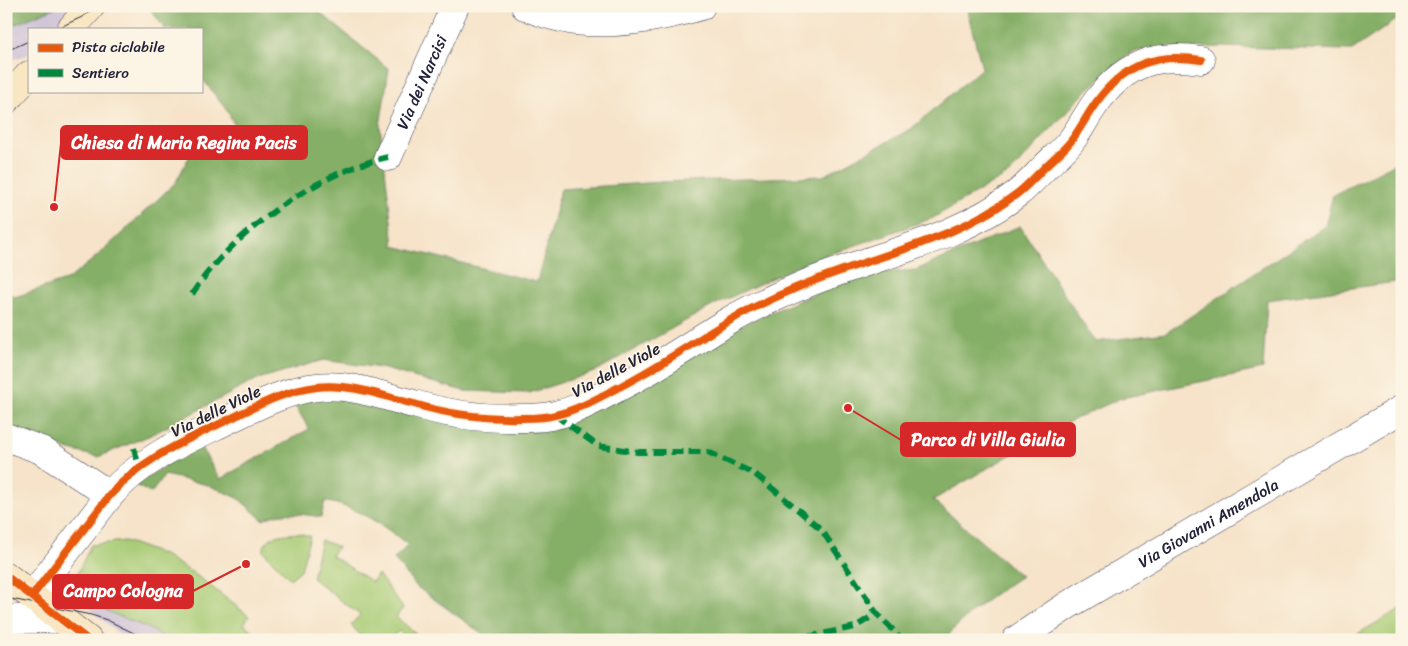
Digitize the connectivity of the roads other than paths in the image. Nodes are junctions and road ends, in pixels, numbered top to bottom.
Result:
1 (91, 6) edge
2 (455, 6) edge
3 (526, 6) edge
4 (701, 6) edge
5 (620, 14) edge
6 (72, 28) edge
7 (1201, 60) dead end
8 (28, 76) edge
9 (6, 100) edge
10 (388, 157) dead end
11 (1402, 410) edge
12 (6, 437) edge
13 (110, 494) junction
14 (6, 576) edge
15 (32, 596) junction
16 (6, 619) edge
17 (62, 619) junction
18 (88, 640) edge
19 (1016, 640) edge

1 - 6 main road
2 - 10 street, Via dei Narcisi
3 - 5 street
4 - 5 street
7 - 13 street, Via delle Viole
8 - 9 main road
11 - 19 street, Via Giovanni Amendola
12 - 13 street
13 - 15 street, Via delle Viole
14 - 15 main road
15 - 17 main road
16 - 17 street
17 - 18 main road

